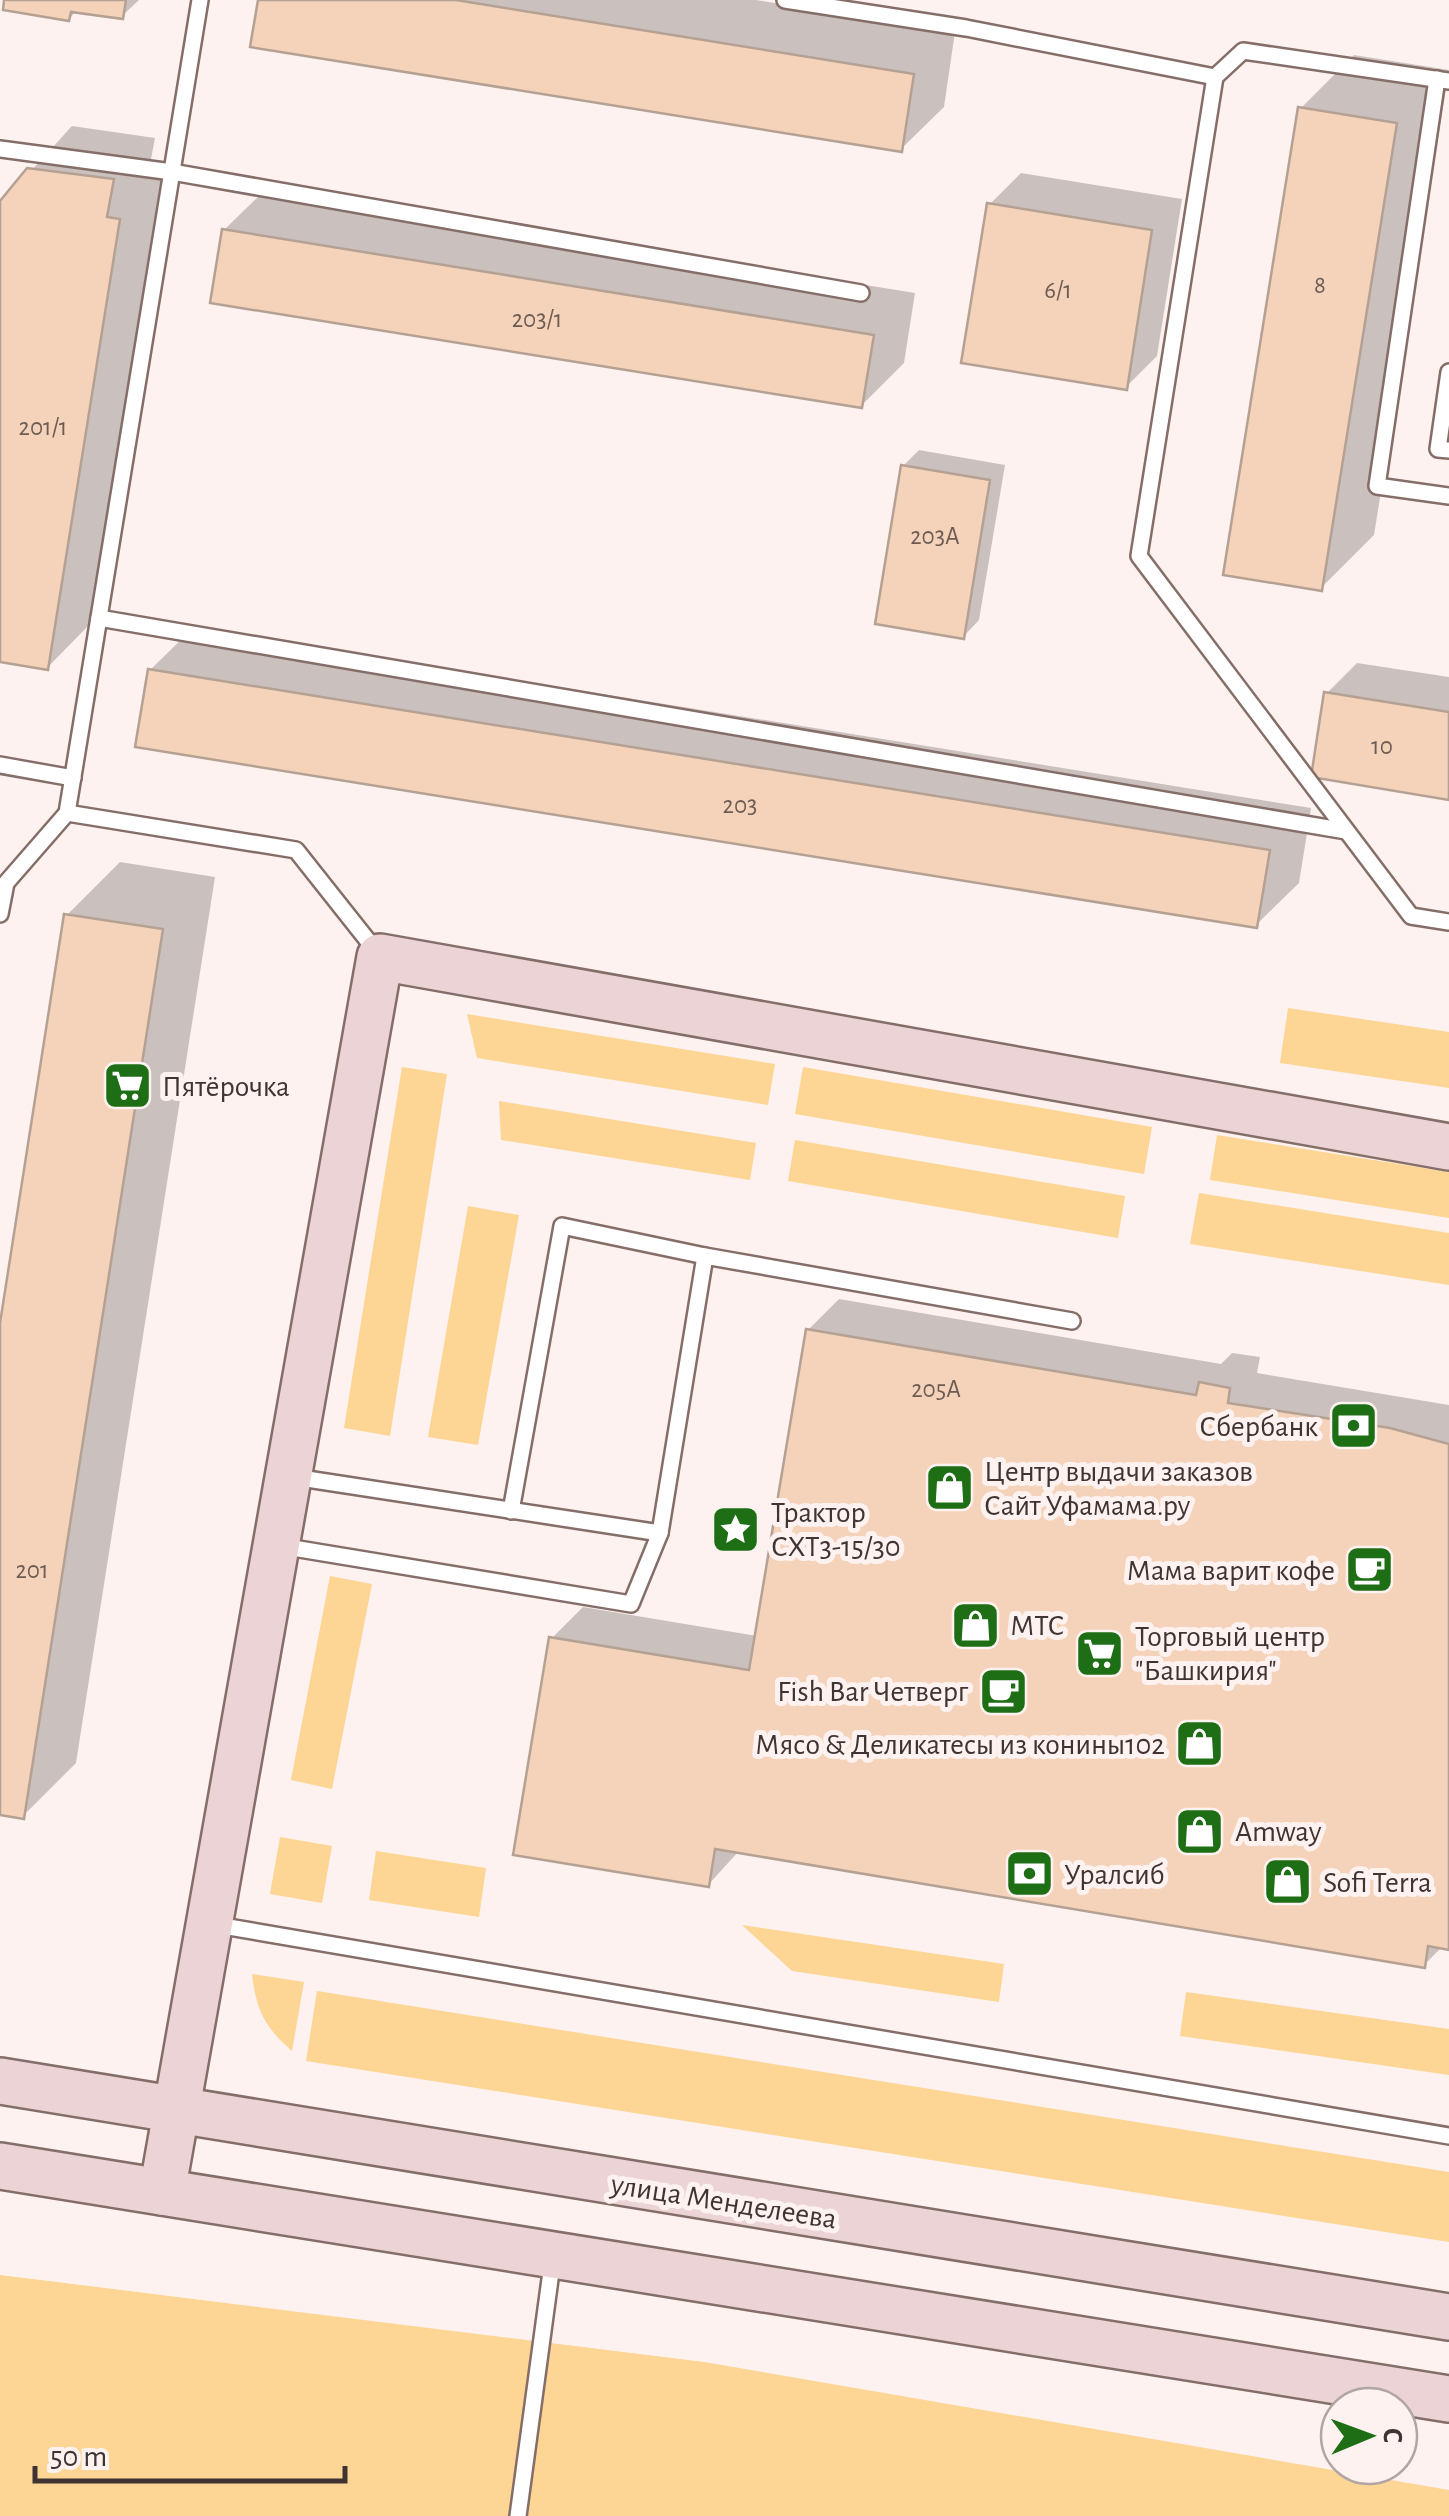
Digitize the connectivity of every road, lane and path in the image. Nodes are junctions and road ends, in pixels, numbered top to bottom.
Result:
1 (200, 0) edge
2 (785, 0) edge
3 (1216, 76) junction
4 (1443, 80) edge
5 (1449, 96) edge
6 (0, 149) edge
7 (172, 172) junction
8 (861, 293) dead end
9 (1449, 372) edge
10 (1449, 450) edge
11 (1449, 496) edge
12 (99, 618) junction
13 (0, 765) edge
14 (73, 778) junction
15 (67, 813) junction
16 (1346, 831) junction
17 (0, 914) edge
18 (1449, 922) edge
19 (380, 957) junction
20 (1449, 1147) edge
21 (705, 1256) junction
22 (1072, 1321) dead end
23 (290, 1476) junction
24 (511, 1511) junction
25 (660, 1534) junction
26 (277, 1546) junction
27 (210, 1924) junction
28 (0, 2081) edge
29 (177, 2113) junction
30 (1449, 2136) edge
31 (0, 2166) edge
32 (162, 2192) junction
33 (554, 2254) junction
34 (1449, 2317) edge
35 (1449, 2399) edge
36 (518, 2516) edge

1 - 7 lane
2 - 3 lane
3 - 4 lane
3 - 16 lane
4 - 5 lane
4 - 11 lane
6 - 7 lane
7 - 8 lane
7 - 12 lane
9 - 10 lane
12 - 14 lane
12 - 16 lane
13 - 14 lane
14 - 15 lane
15 - 17 lane
15 - 19 lane
16 - 18 lane
19 - 20 main road
19 - 23 main road
21 - 22 lane
21 - 24 lane
21 - 25 lane
23 - 24 lane
23 - 26 main road
24 - 25 lane
25 - 26 lane
26 - 27 main road
27 - 29 main road
27 - 30 lane
28 - 29 main road, улица Менделеева
29 - 32 main road
29 - 34 main road, улица Менделеева
31 - 32 main road
32 - 33 main road
33 - 35 main road
33 - 36 lane

